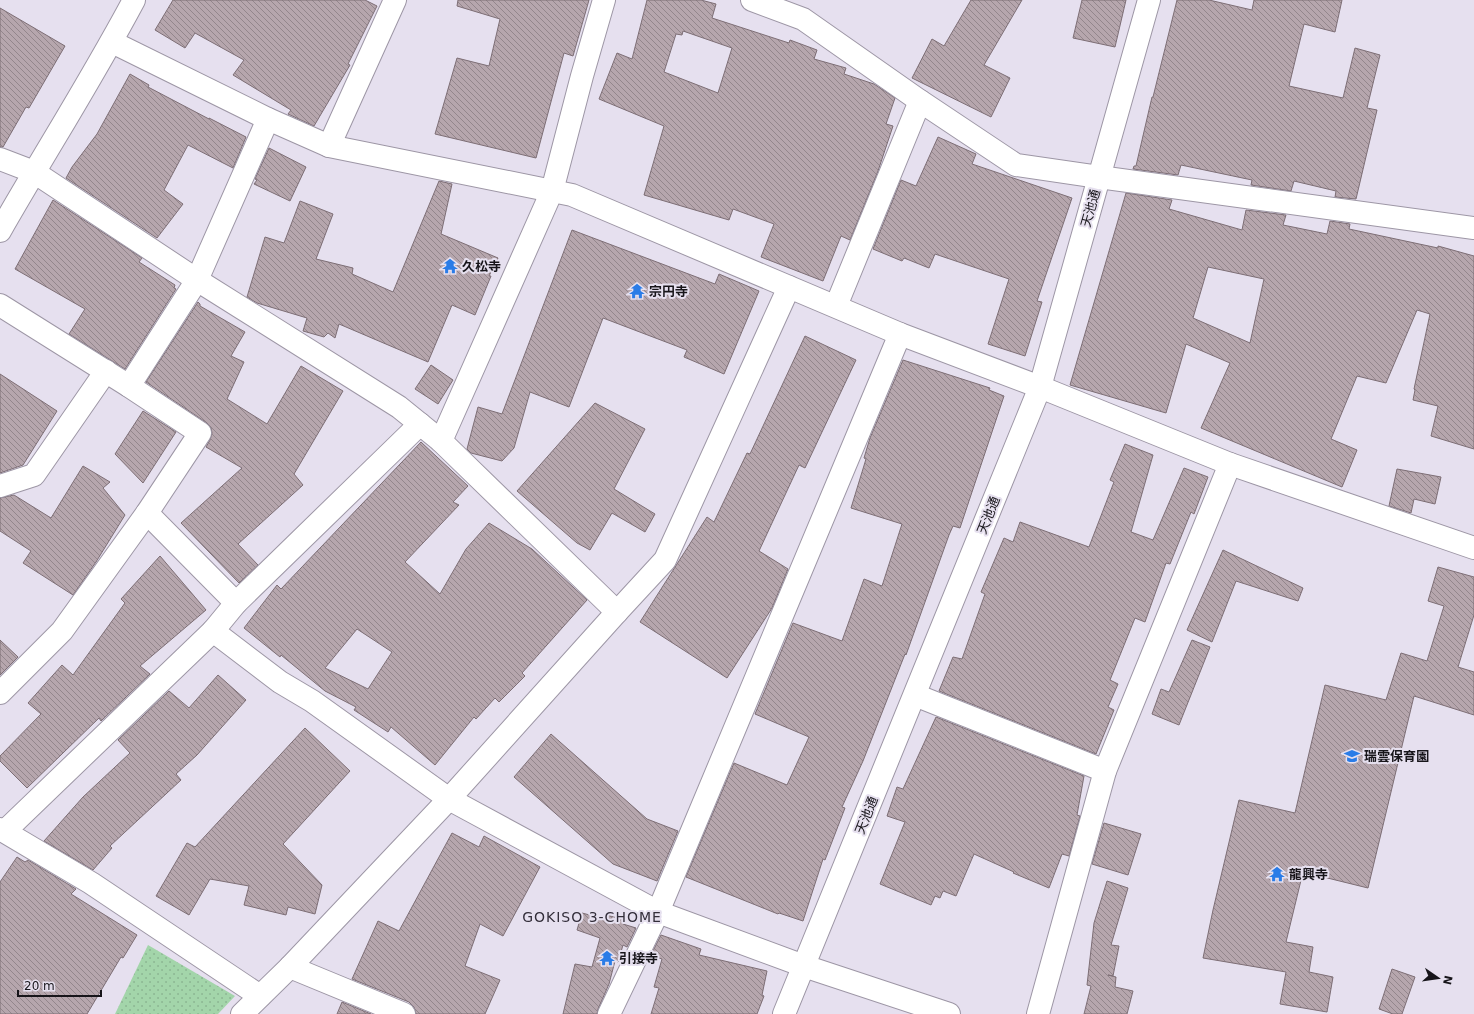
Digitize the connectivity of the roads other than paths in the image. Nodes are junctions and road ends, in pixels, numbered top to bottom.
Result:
1 (134, 0) edge
2 (395, 0) edge
3 (604, 0) edge
4 (752, 0) edge
5 (1149, 0) edge
6 (112, 42) junction
7 (920, 100) junction
8 (268, 119) junction
9 (329, 146) junction
10 (0, 159) edge
11 (34, 172) junction
12 (1099, 178) junction
13 (552, 190) junction
14 (1474, 228) edge
15 (0, 231) edge
16 (197, 280) junction
17 (790, 286) junction
18 (0, 306) edge
19 (836, 306) junction
20 (900, 334) junction
21 (106, 371) junction
22 (129, 386) junction
23 (1040, 387) junction
24 (420, 424) junction
25 (441, 441) junction
26 (1230, 464) junction
27 (0, 486) edge
28 (147, 513) junction
29 (1474, 548) edge
30 (236, 603) junction
31 (617, 612) junction
32 (213, 631) junction
33 (0, 693) edge
34 (915, 695) junction
35 (1105, 771) junction
36 (450, 799) junction
37 (2, 830) edge
38 (658, 912) junction
39 (804, 966) junction
40 (290, 967) junction
41 (260, 996) junction
42 (242, 1014) edge
43 (404, 1014) edge
44 (609, 1014) edge
45 (784, 1014) edge
46 (949, 1014) edge
47 (1038, 1014) edge

1 - 6 street
2 - 9 street
3 - 13 street
4 - 7 street
5 - 12 street, 天池通
6 - 8 street
6 - 11 street
7 - 12 street
7 - 19 street
8 - 9 street
8 - 16 street
9 - 13 street
10 - 11 street
11 - 15 street
11 - 16 street
12 - 14 street
12 - 23 street, 天池通
13 - 17 street
13 - 25 street
16 - 22 street
16 - 24 street
17 - 19 street
17 - 31 street
18 - 21 street
19 - 20 street
20 - 23 street
20 - 38 street
21 - 22 street
21 - 27 street
22 - 28 street
23 - 26 street
23 - 34 street, 天池通
24 - 25 street
24 - 30 street
25 - 31 street
26 - 29 street
26 - 35 street
28 - 30 street
28 - 33 street
30 - 32 street
31 - 36 street
32 - 36 street
32 - 37 street
34 - 35 street
34 - 39 street, 天池通
35 - 47 street
36 - 38 street
36 - 40 street
37 - 41 street
38 - 39 street
38 - 44 street
39 - 45 street, 天池通
39 - 46 street
40 - 41 street
40 - 43 street
41 - 42 street

